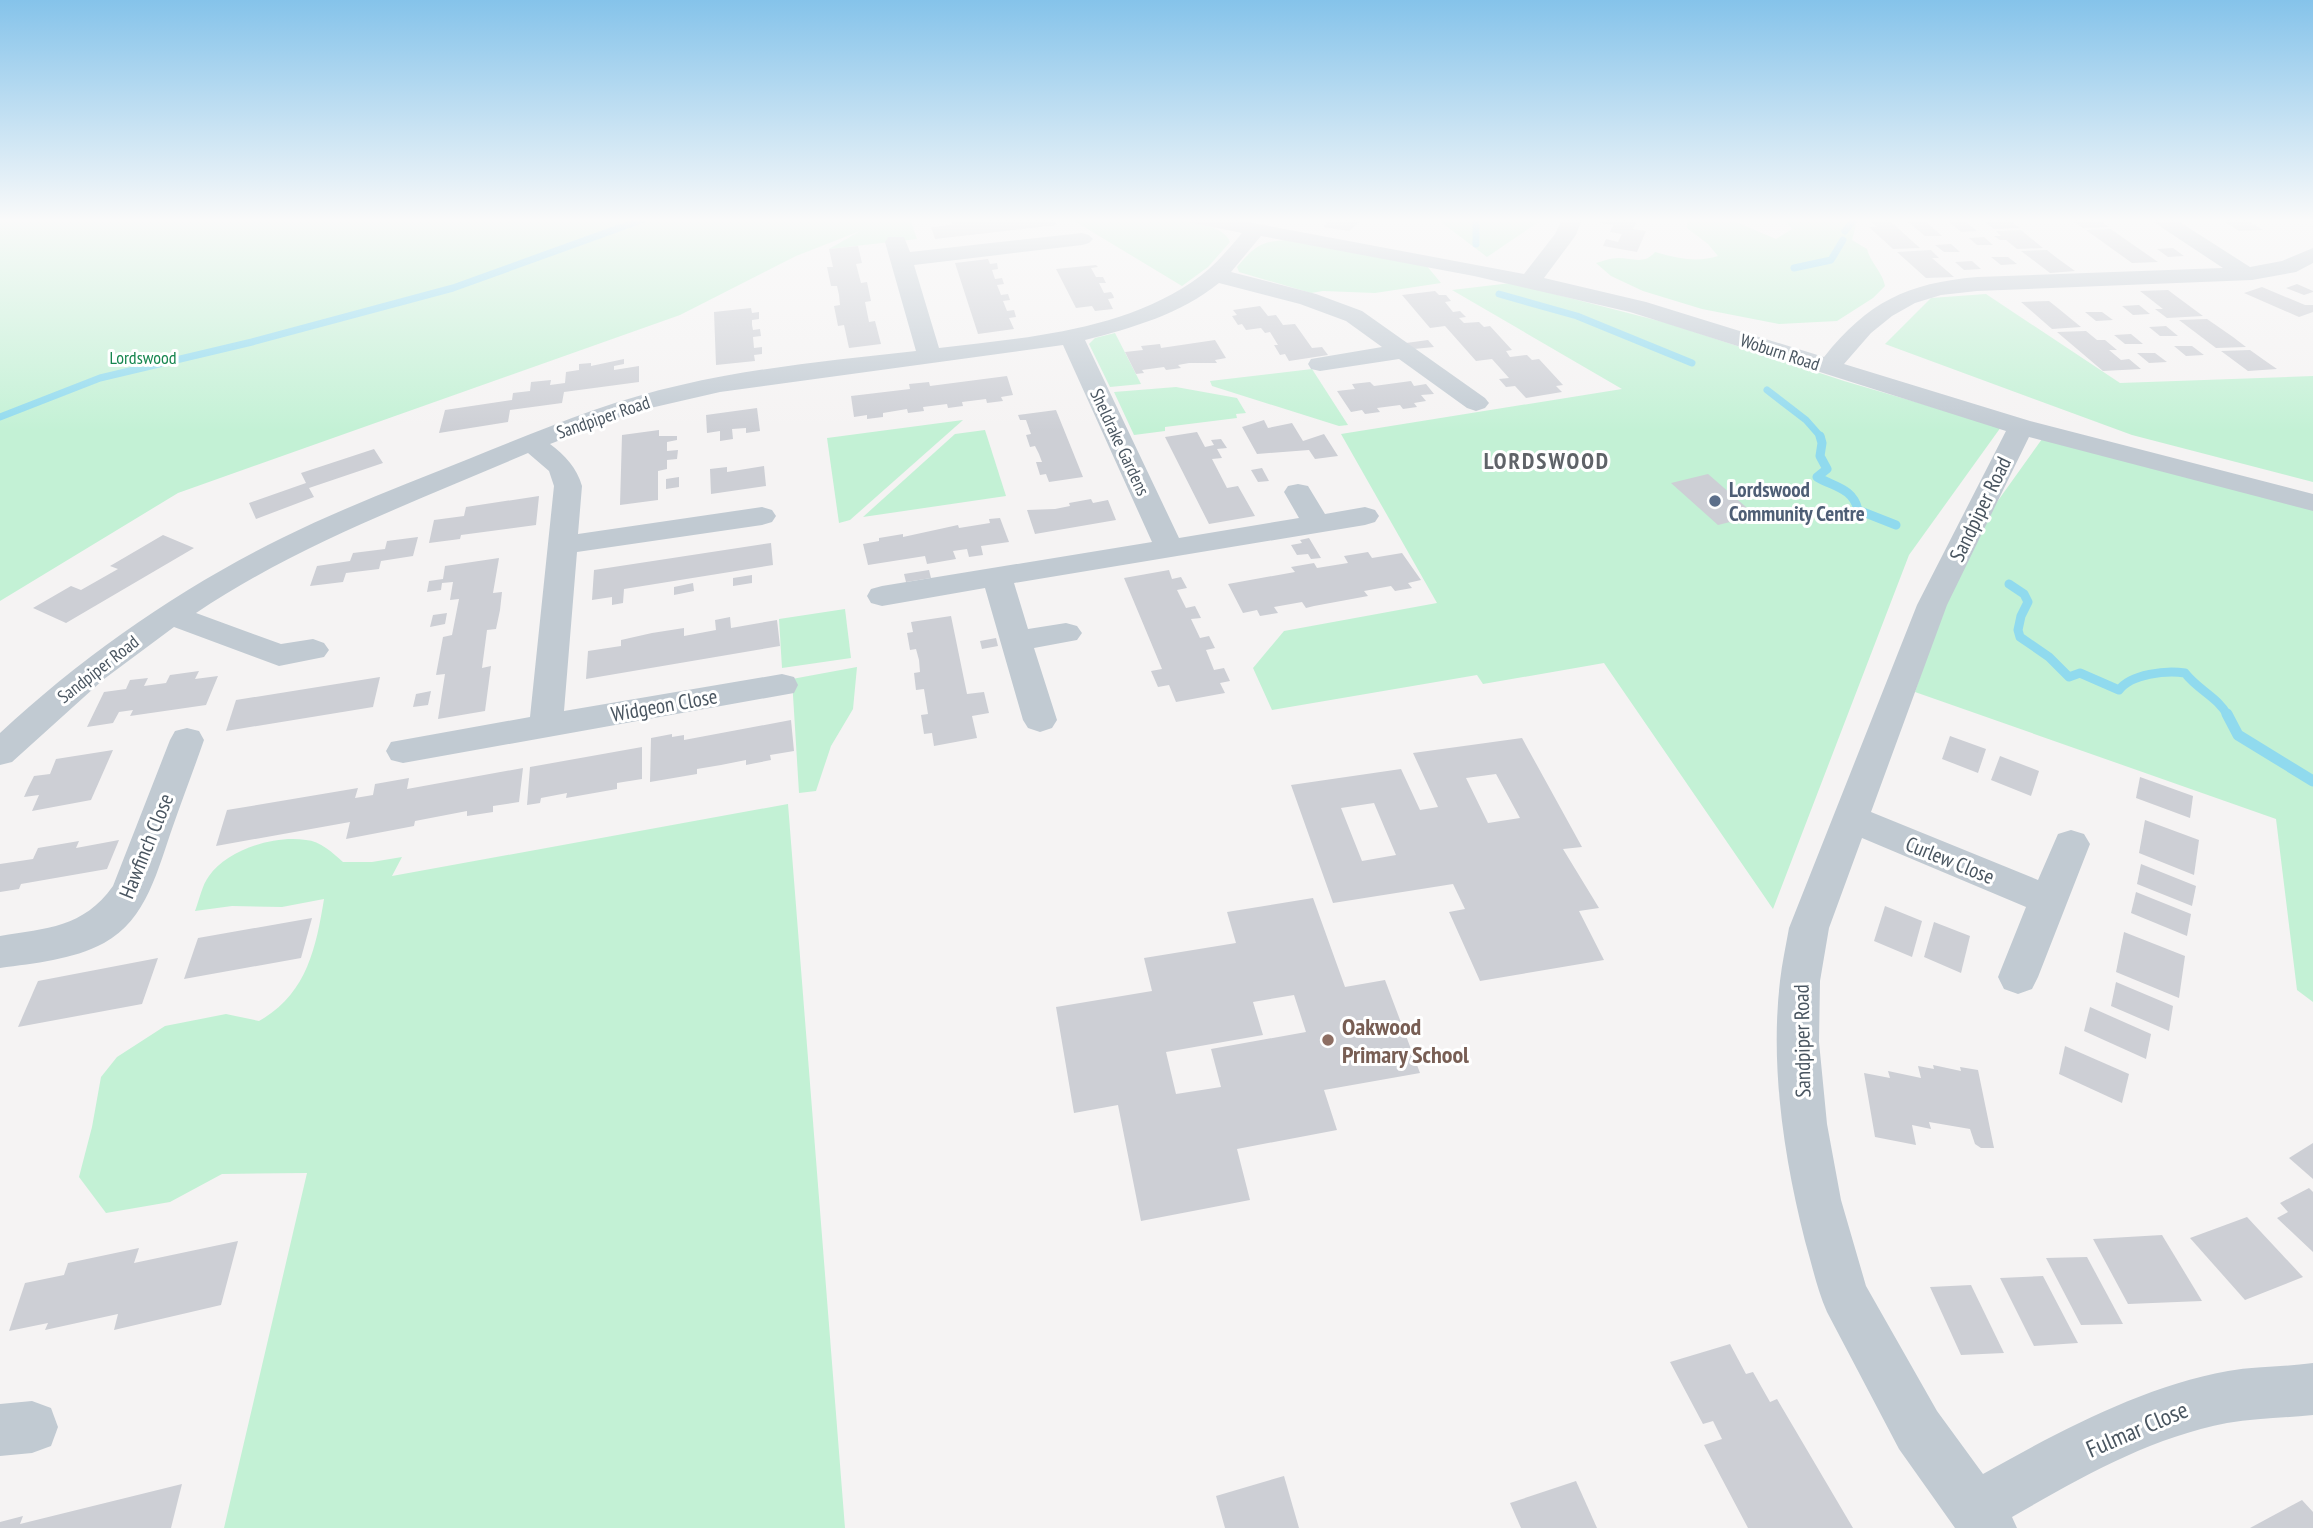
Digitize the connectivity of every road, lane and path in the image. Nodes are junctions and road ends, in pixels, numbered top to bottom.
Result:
1 (910, 290) edge
2 (1190, 290) edge
3 (1271, 290) edge
4 (1572, 290) edge
5 (1930, 290) edge
6 (1071, 336) junction
7 (1405, 352) junction
8 (930, 357) junction
9 (1320, 364) dead end
10 (1828, 368) junction
11 (1476, 403) dead end
12 (2021, 427) junction
13 (531, 443) junction
14 (1298, 492) dead end
15 (2313, 503) edge
16 (762, 516) dead end
17 (1365, 516) dead end
18 (1316, 524) junction
19 (564, 545) junction
20 (1169, 548) junction
21 (997, 577) junction
22 (882, 596) dead end
23 (172, 615) junction
24 (1066, 633) dead end
25 (1016, 641) junction
26 (313, 650) dead end
27 (782, 685) dead end
28 (1040, 720) dead end
29 (546, 726) junction
30 (187, 740) dead end
31 (403, 751) dead end
32 (0, 753) edge
33 (1851, 819) junction
34 (2071, 844) dead end
35 (2048, 900) junction
36 (0, 952) edge
37 (2018, 976) dead end
38 (2313, 1389) edge
39 (1981, 1519) edge

1 - 8 street
2 - 6 street, Sandpiper Road
3 - 7 street
4 - 10 street, Woburn Road
5 - 10 street
6 - 8 street, Sandpiper Road
6 - 20 street, Sheldrake Gardens
7 - 9 street
7 - 11 street
8 - 13 street, Sandpiper Road
10 - 12 street, Woburn Road
12 - 15 street, Woburn Road
12 - 33 street, Sandpiper Road
13 - 19 street
13 - 23 street, Sandpiper Road
14 - 18 street
16 - 19 street
17 - 18 street
18 - 20 street
19 - 29 street
20 - 21 street
21 - 22 street
21 - 25 street
23 - 26 street
23 - 32 street, Sandpiper Road
24 - 25 street
25 - 28 street
27 - 29 street, Widgeon Close
29 - 31 street, Widgeon Close
30 - 36 street, Hawfinch Close
33 - 35 street, Curlew Close
33 - 39 street, Sandpiper Road
34 - 35 street
35 - 37 street
38 - 39 street, Fulmar Close

